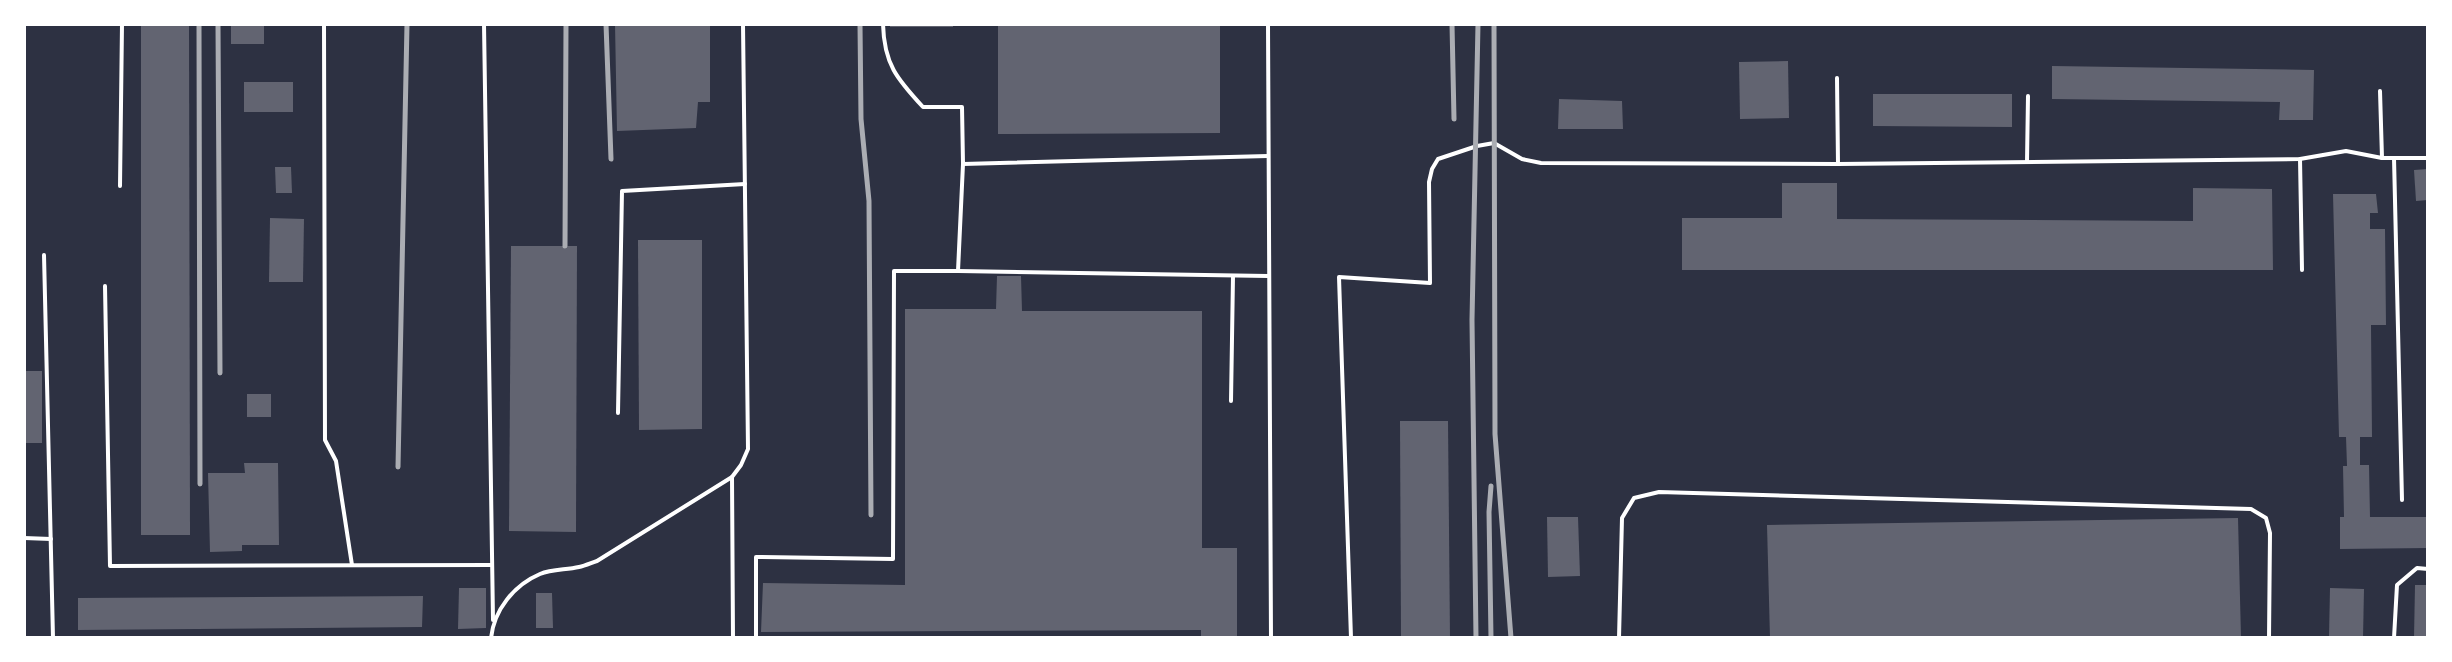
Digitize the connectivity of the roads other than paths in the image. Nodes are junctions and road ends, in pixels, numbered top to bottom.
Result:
1 (122, 24) edge
2 (324, 24) edge
3 (484, 24) edge
4 (743, 24) edge
5 (883, 24) edge
6 (1268, 24) edge
7 (2043, 24) edge
8 (2428, 24) edge
9 (2269, 25) edge
10 (1837, 78) dead end
11 (2380, 91) dead end
12 (2028, 96) dead end
13 (1268, 156) junction
14 (2382, 158) junction
15 (2394, 158) junction
16 (2428, 158) edge
17 (2300, 159) junction
18 (2027, 162) junction
19 (963, 164) junction
20 (1838, 164) junction
21 (745, 184) junction
22 (120, 186) dead end
23 (44, 255) dead end
24 (2302, 270) dead end
25 (958, 271) junction
26 (1233, 276) junction
27 (1268, 276) junction
28 (105, 286) dead end
29 (1231, 401) dead end
30 (618, 413) dead end
31 (732, 477) junction
32 (2402, 500) dead end
33 (24, 538) edge
34 (51, 539) junction
35 (352, 565) junction
36 (492, 565) junction
37 (2428, 569) edge
38 (493, 622) junction
39 (53, 638) edge
40 (491, 638) edge
41 (733, 638) edge
42 (756, 638) edge
43 (1271, 638) edge
44 (1351, 638) edge
45 (1619, 638) edge
46 (2269, 638) edge
47 (2394, 638) edge

1 - 22 lane
2 - 35 lane
3 - 36 lane
4 - 21 lane
5 - 19 lane
6 - 13 lane
7 - 9 lane
8 - 9 lane
10 - 20 lane
11 - 14 lane
12 - 18 lane
13 - 19 lane
13 - 27 lane
14 - 15 lane
14 - 17 lane
15 - 16 lane
15 - 32 lane
17 - 18 lane
17 - 24 lane
18 - 20 lane
19 - 25 lane
20 - 44 lane
21 - 30 lane
21 - 31 lane
23 - 34 lane
25 - 26 lane
25 - 42 lane
26 - 27 lane
26 - 29 lane
27 - 43 lane
28 - 35 lane
31 - 38 lane
31 - 41 lane
33 - 34 lane
34 - 39 lane
35 - 36 lane
36 - 38 lane
37 - 47 lane
38 - 40 lane
45 - 46 lane

